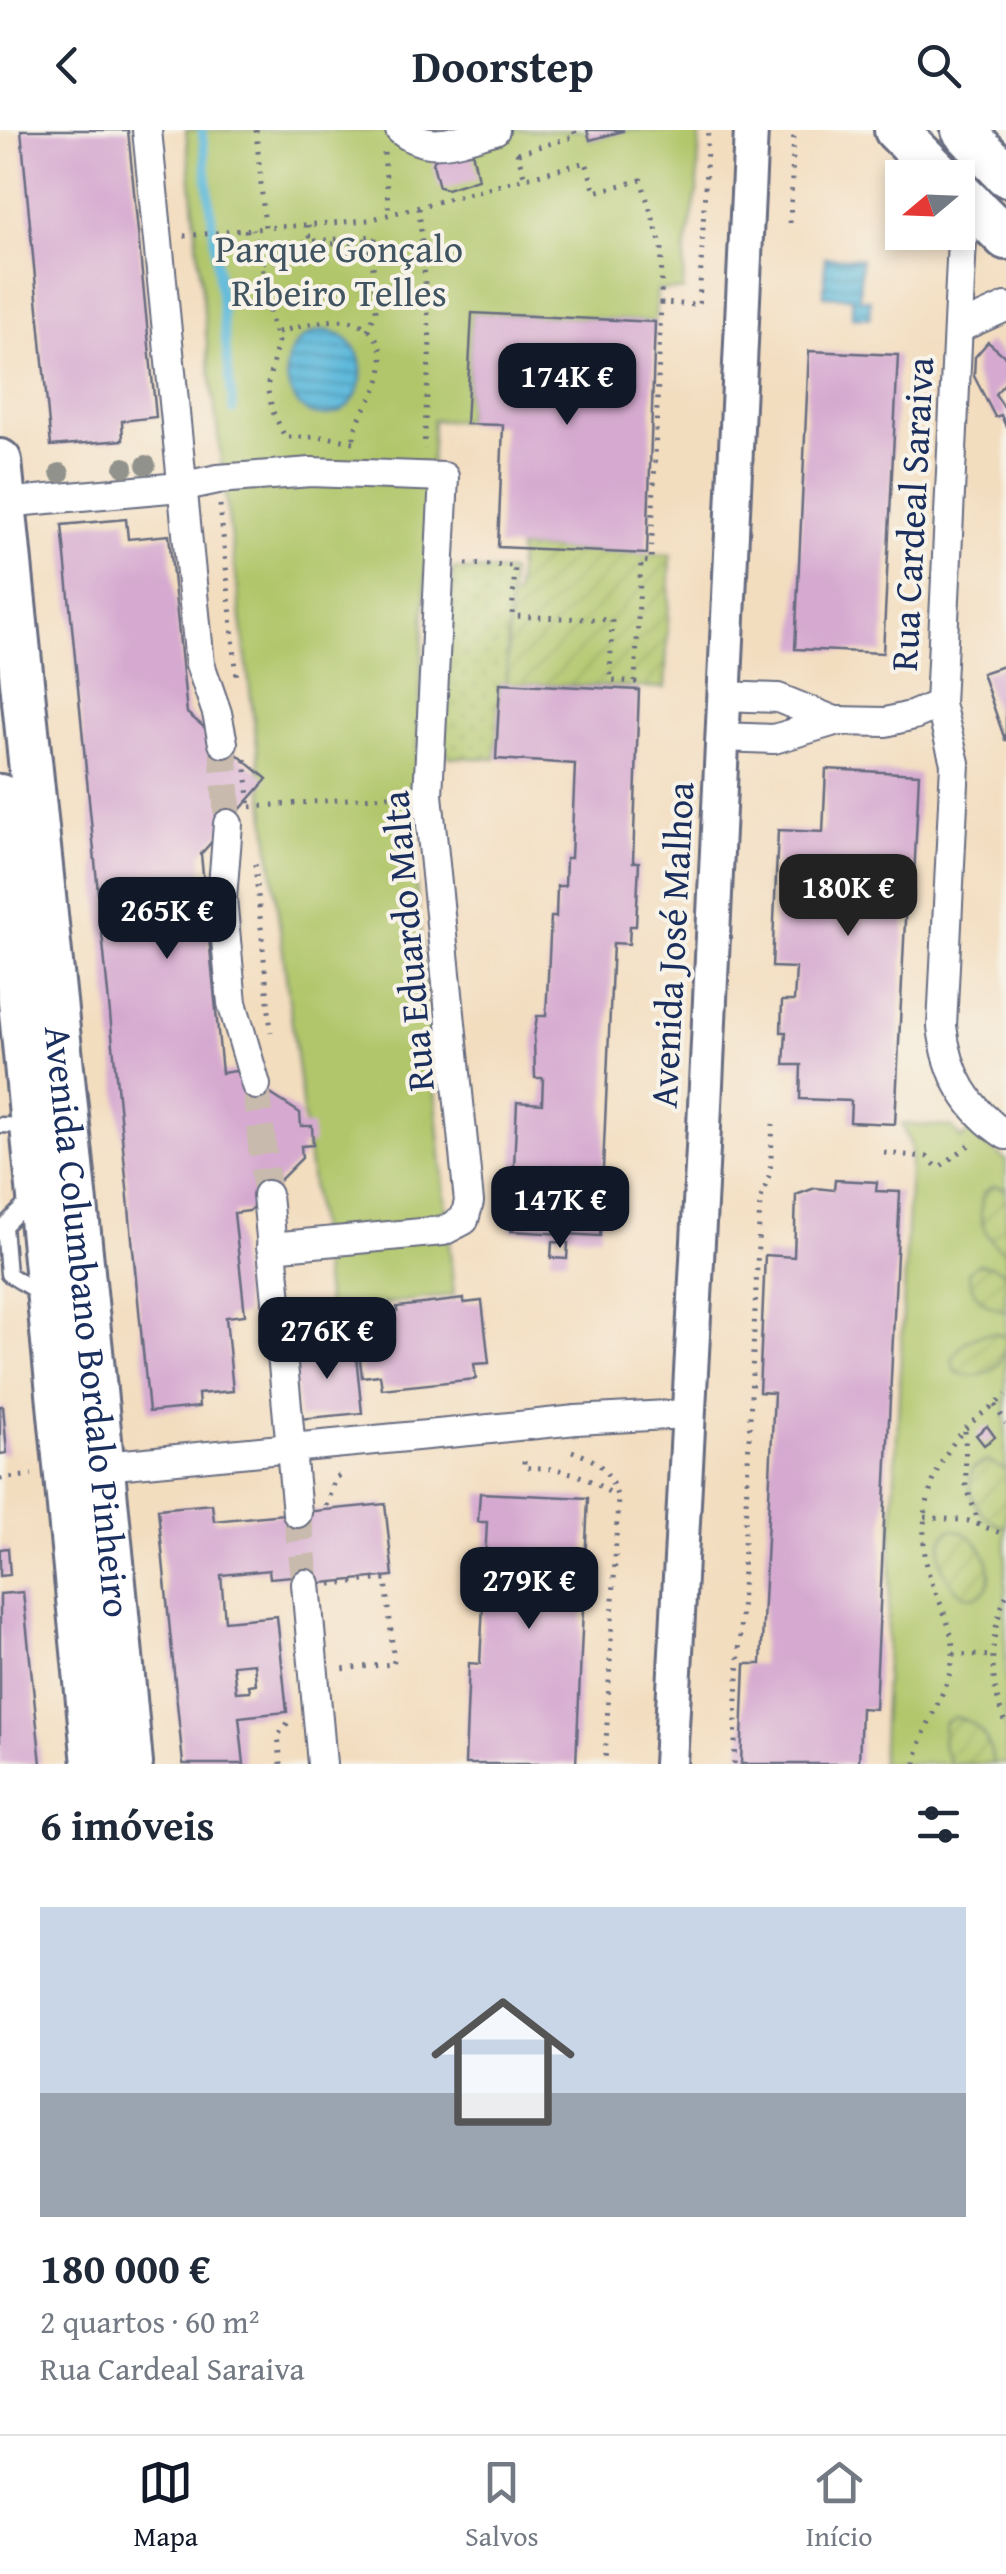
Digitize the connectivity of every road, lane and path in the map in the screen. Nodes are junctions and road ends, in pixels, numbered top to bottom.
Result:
1 (146, 130) edge
2 (256, 130) edge
3 (574, 130) edge
4 (751, 130) edge
5 (794, 130) edge
6 (896, 130) edge
7 (963, 130) edge
8 (708, 132) edge
9 (504, 136) edge
10 (392, 139) edge
11 (518, 154) junction
12 (926, 160) edge
13 (1006, 175) edge
14 (525, 179) junction
15 (419, 208) junction
16 (975, 208) edge
17 (390, 215) junction
18 (790, 222) dead end
19 (308, 225) junction
20 (265, 228) junction
21 (250, 230) junction
22 (175, 237) dead end
23 (326, 238) junction
24 (1006, 238) edge
25 (340, 244) junction
26 (957, 250) edge
27 (372, 251) junction
28 (661, 303) junction
29 (1006, 307) edge
30 (959, 328) junction
31 (368, 330) junction
32 (278, 332) junction
33 (426, 422) dead end
34 (2, 482) edge
35 (180, 487) junction
36 (460, 564) dead end
37 (724, 696) junction
38 (940, 704) junction
39 (835, 722) junction
40 (722, 737) junction
41 (223, 743) tunnel mouth
42 (0, 796) edge
43 (400, 810) dead end
44 (239, 816) joint
45 (21, 956) edge
46 (14, 1061) edge
47 (256, 1085) tunnel mouth
48 (773, 1124) dead end
49 (17, 1126) edge
50 (1006, 1135) edge
51 (969, 1146) dead end
52 (884, 1152) dead end
53 (267, 1195) tunnel mouth
54 (281, 1246) junction
55 (1006, 1395) edge
56 (994, 1405) junction
57 (686, 1414) junction
58 (1006, 1424) edge
59 (965, 1428) junction
60 (562, 1449) dead end
61 (291, 1450) junction
62 (524, 1461) dead end
63 (84, 1468) junction
64 (352, 1468) dead end
65 (618, 1498) junction
66 (311, 1511) joint
67 (925, 1518) junction
68 (979, 1524) junction
69 (1006, 1535) edge
70 (319, 1584) joint
71 (1006, 1595) edge
72 (954, 1654) junction
73 (992, 1656) junction
74 (342, 1686) dead end
75 (1006, 1726) edge
76 (94, 1764) edge
77 (131, 1764) edge
78 (322, 1764) edge
79 (605, 1764) edge
80 (670, 1764) edge
81 (734, 1764) edge
82 (916, 1764) edge

1 - 35 street
2 - 20 path
3 - 11 path
4 - 37 street, Avenida José Malhoa
5 - 18 path
6 - 12 main road
7 - 13 main road
8 - 28 path
9 - 10 street
9 - 11 path
10 - 17 path
11 - 14 path
14 - 15 path
14 - 28 path
15 - 17 path
15 - 33 path
16 - 24 main road
17 - 19 path
19 - 20 path
19 - 23 path
20 - 21 path
21 - 22 path
21 - 23 path
21 - 25 path
23 - 25 path
25 - 27 path
26 - 30 street, Rua Cardeal Saraiva
27 - 31 path
27 - 32 path
28 - 36 path
29 - 30 street, Rua Cardeal Saraiva
30 - 38 street, Rua Cardeal Saraiva
31 - 32 path
31 - 32 path
34 - 35 street
34 - 45 main road, Avenida Columbano Bordalo Pinheiro
35 - 41 street
35 - 54 street, Rua Eduardo Malta
37 - 39 street, Rua Cardeal Saraiva
37 - 40 street, Avenida José Malhoa
38 - 39 street, Rua Cardeal Saraiva
38 - 50 street, Rua Cardeal Saraiva
39 - 40 street, Rua Cardeal Saraiva
40 - 57 street, Avenida José Malhoa
42 - 45 main road, Avenida Columbano Bordalo Pinheiro
43 - 44 path
44 - 47 street
45 - 46 main road, Avenida Columbano Bordalo Pinheiro
45 - 63 main road, Avenida Columbano Bordalo Pinheiro
46 - 49 main road, Avenida Columbano Bordalo Pinheiro
48 - 81 path
49 - 63 main road, Avenida Columbano Bordalo Pinheiro
51 - 52 path
53 - 54 street
54 - 61 street
55 - 56 path
56 - 58 path
56 - 59 path
57 - 61 street, bridge
57 - 80 street, Avenida José Malhoa
59 - 67 path
59 - 68 path
60 - 65 path
61 - 63 street
61 - 66 street
62 - 65 path
63 - 76 main road, Avenida Columbano Bordalo Pinheiro
63 - 77 main road, Avenida Columbano Bordalo Pinheiro
64 - 66 path
65 - 79 path
67 - 68 path
67 - 72 path
68 - 69 path
70 - 74 path
70 - 78 street
71 - 73 path
72 - 73 path
72 - 82 path
73 - 75 path

